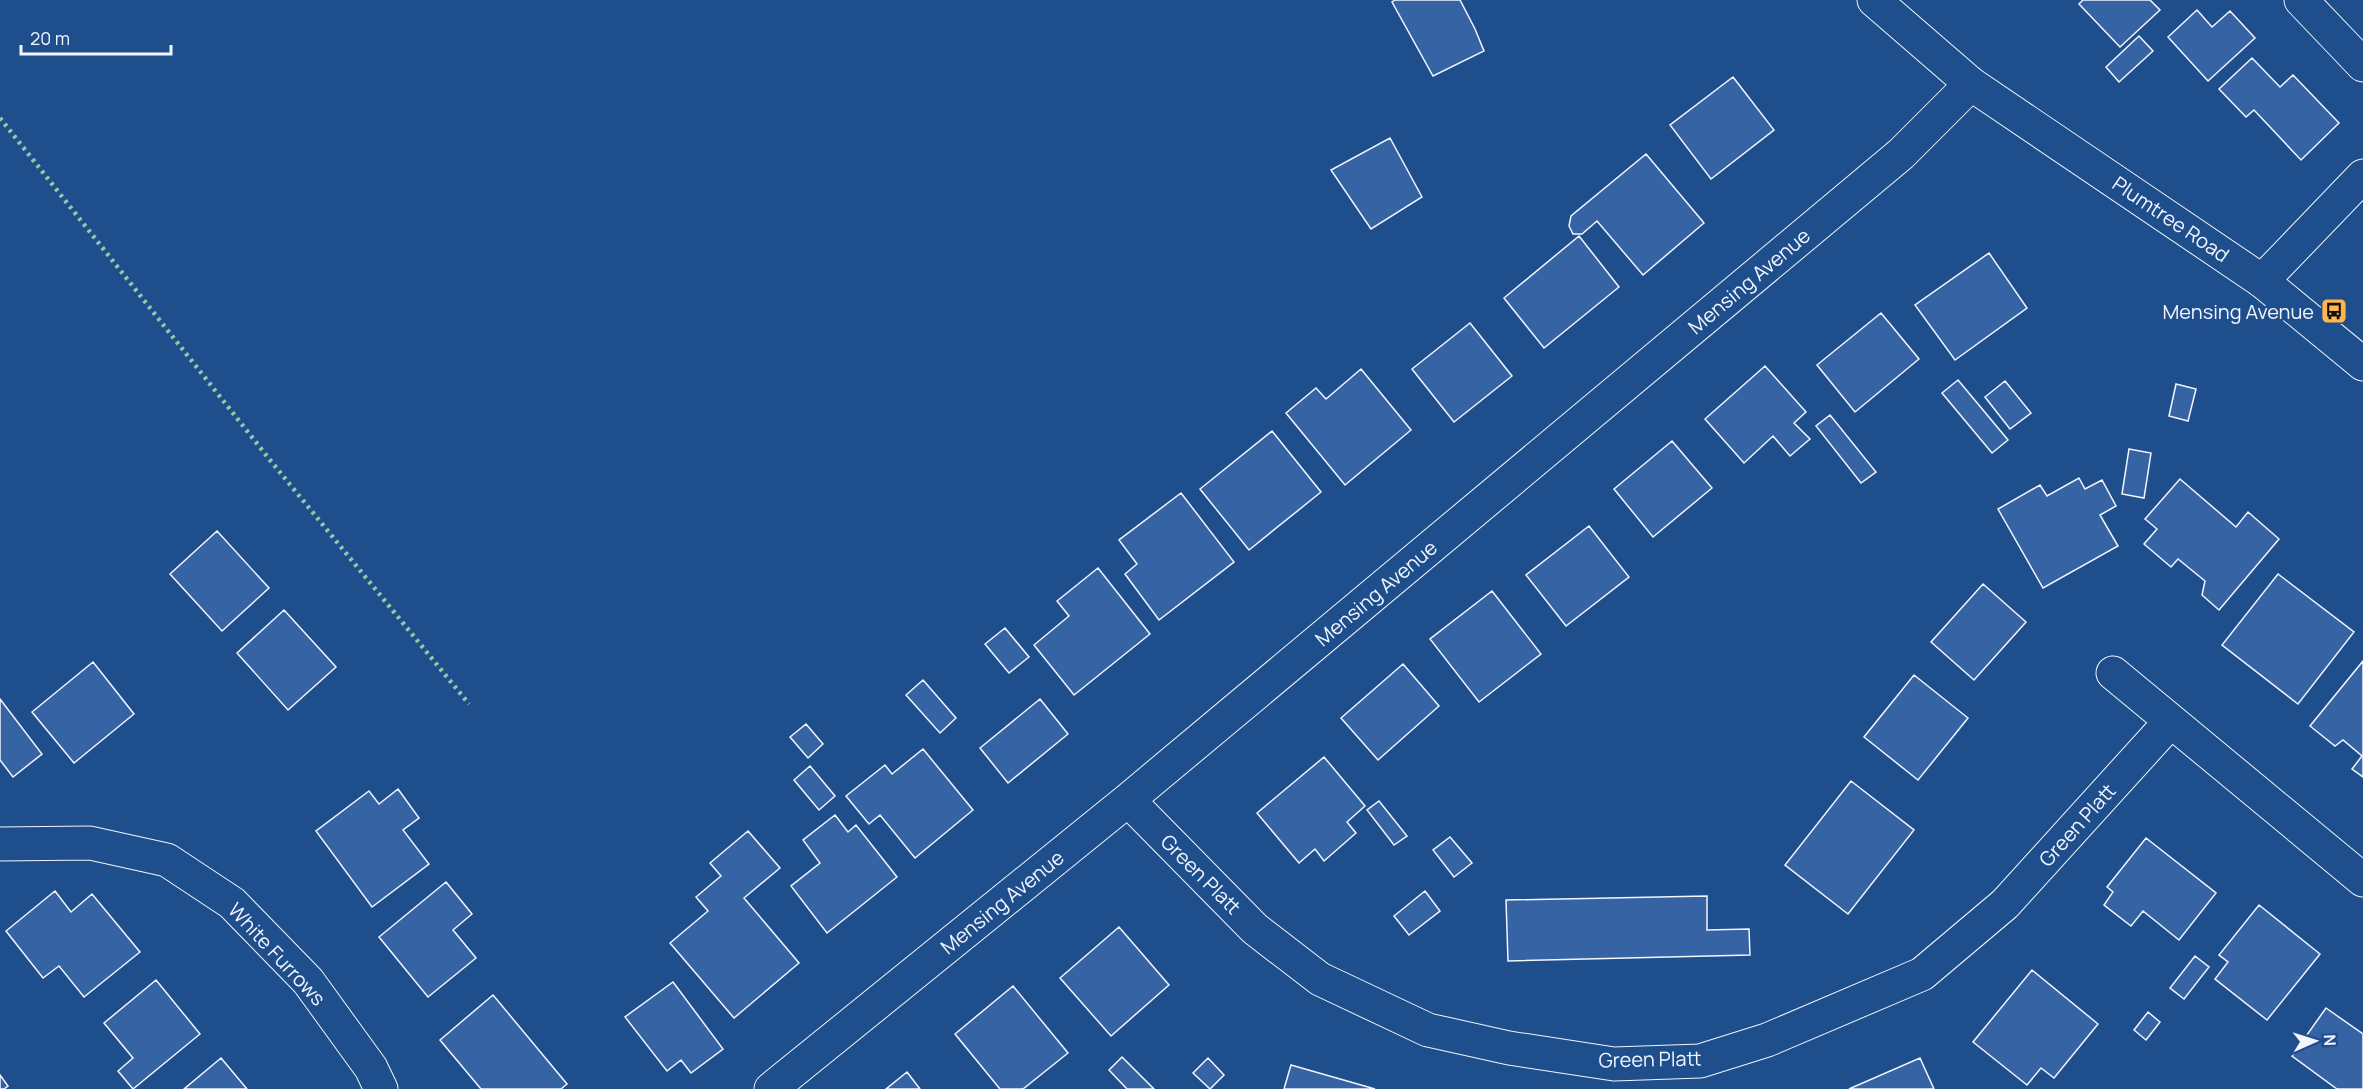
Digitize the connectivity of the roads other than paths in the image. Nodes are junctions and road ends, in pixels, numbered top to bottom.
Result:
1 (1874, 0) edge
2 (2301, 0) edge
3 (2363, 64) edge
4 (1971, 84) junction
5 (2363, 176) edge
6 (2262, 281) junction
7 (2363, 364) edge
8 (2113, 673) dead end
9 (2171, 721) junction
10 (1128, 800) junction
11 (0, 844) edge
12 (2363, 880) edge
13 (1614, 1077) edge
14 (381, 1089) edge
15 (771, 1089) edge

1 - 4 street, Plumtree Road
2 - 3 street
4 - 6 street, Plumtree Road
4 - 10 street, Mensing Avenue
5 - 6 street
6 - 7 street, Plumtree Road
8 - 9 street
9 - 12 street
9 - 13 street, Green Platt
10 - 13 street, Green Platt
10 - 15 street, Mensing Avenue
11 - 14 street, White Furrows

